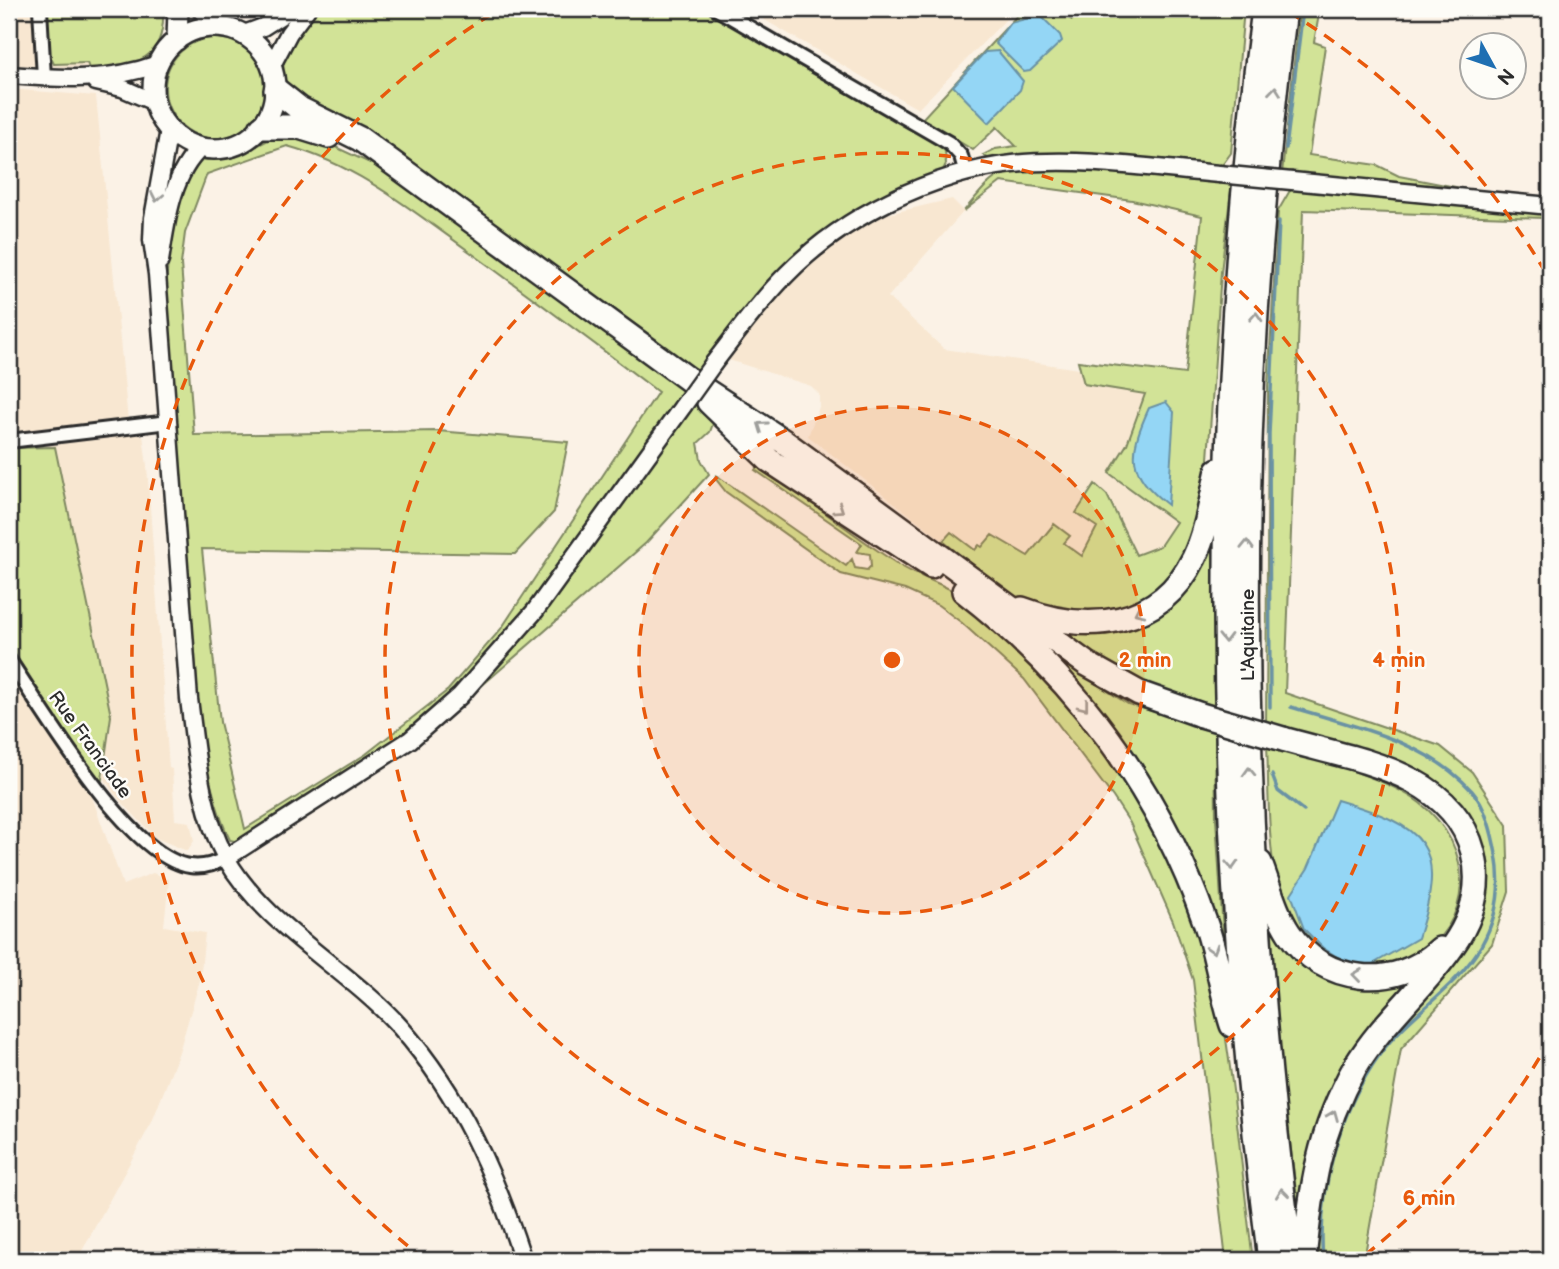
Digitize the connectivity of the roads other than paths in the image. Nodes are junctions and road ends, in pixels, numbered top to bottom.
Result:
1 (40, 9) edge
2 (178, 9) edge
3 (202, 9) edge
4 (291, 9) edge
5 (307, 9) edge
6 (717, 9) edge
7 (1264, 9) edge
8 (1285, 9) edge
9 (219, 27) junction
10 (244, 34) junction
11 (177, 40) junction
12 (158, 64) junction
13 (272, 65) junction
14 (9, 75) edge
15 (44, 77) junction
16 (83, 79) junction
17 (276, 90) junction
18 (154, 102) junction
19 (262, 127) junction
20 (169, 130) junction
21 (201, 148) junction
22 (391, 164) junction
23 (966, 174) junction
24 (1550, 206) edge
25 (158, 274) junction
26 (688, 379) junction
27 (169, 422) junction
28 (1229, 423) junction
29 (9, 440) edge
30 (943, 574) junction
31 (1005, 601) junction
32 (9, 660) edge
33 (1201, 718) junction
34 (1283, 742) junction
35 (1252, 840) junction
36 (226, 858) junction
37 (1248, 1074) junction
38 (523, 1260) edge
39 (1270, 1260) edge
40 (1291, 1260) edge
41 (1304, 1260) edge

1 - 15 street
2 - 11 main road
3 - 9 main road
4 - 10 street
5 - 13 street
6 - 23 street
7 - 28 highway, L'Aquitaine
35 -> 8 highway, L'Aquitaine
9 - 10 main road
9 - 11 main road
10 - 13 main road
11 - 12 main road
12 - 16 street
12 - 18 main road
13 - 17 main road
14 - 15 street
15 - 16 street
16 - 18 street
17 - 19 main road
17 - 22 highway
18 - 20 main road
19 - 21 main road
19 - 22 highway
20 - 21 main road
20 -> 25 street
21 - 25 street
22 - 26 highway
23 - 24 street, bridge
23 - 36 street, bridge
25 - 27 street
26 -> 30 highway
31 -> 26 highway
27 - 29 street
27 - 36 street
28 -> 31 highway
28 -> 37 highway, L'Aquitaine
30 - 33 highway
30 -> 37 highway
31 - 33 highway
32 - 36 street, Rue Franciade
33 - 34 highway, bridge
34 -> 35 highway
41 -> 34 highway
40 -> 35 highway, L'Aquitaine
36 - 38 street
37 - 39 highway, L'Aquitaine

